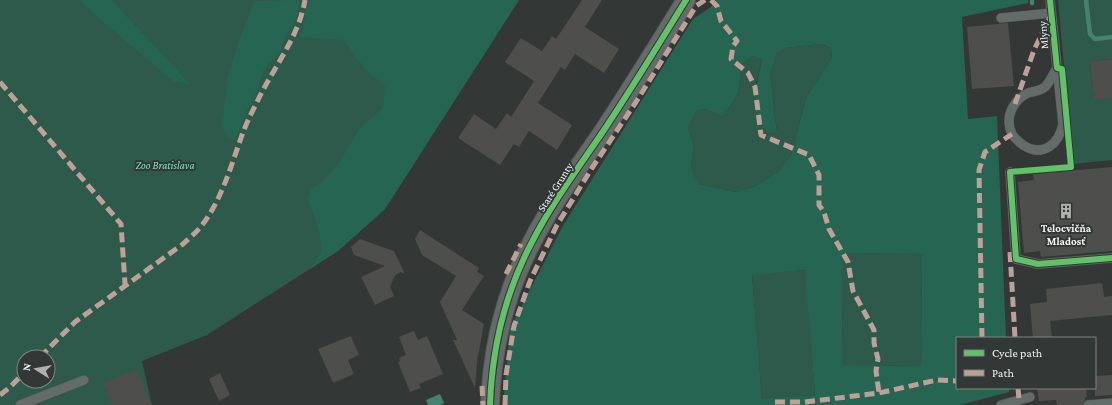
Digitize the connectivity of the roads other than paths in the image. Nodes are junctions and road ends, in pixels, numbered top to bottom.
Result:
1 (686, 0) edge
2 (1050, 0) edge
3 (1051, 13) junction
4 (1001, 18) dead end
5 (1057, 68) junction
6 (1010, 172) dead end
7 (1112, 258) edge
8 (84, 380) dead end
9 (1030, 397) dead end
10 (1112, 403) edge
11 (20, 405) edge
12 (490, 405) edge
13 (1001, 405) edge
14 (1088, 405) edge

1 - 12 street, Staré Grunty
2 - 3 lane, Mlyny
3 - 4 lane
3 - 5 lane, Mlyny
5 - 5 lane, Mlyny
6 - 7 lane
8 - 11 lane
9 - 13 lane
10 - 14 lane

